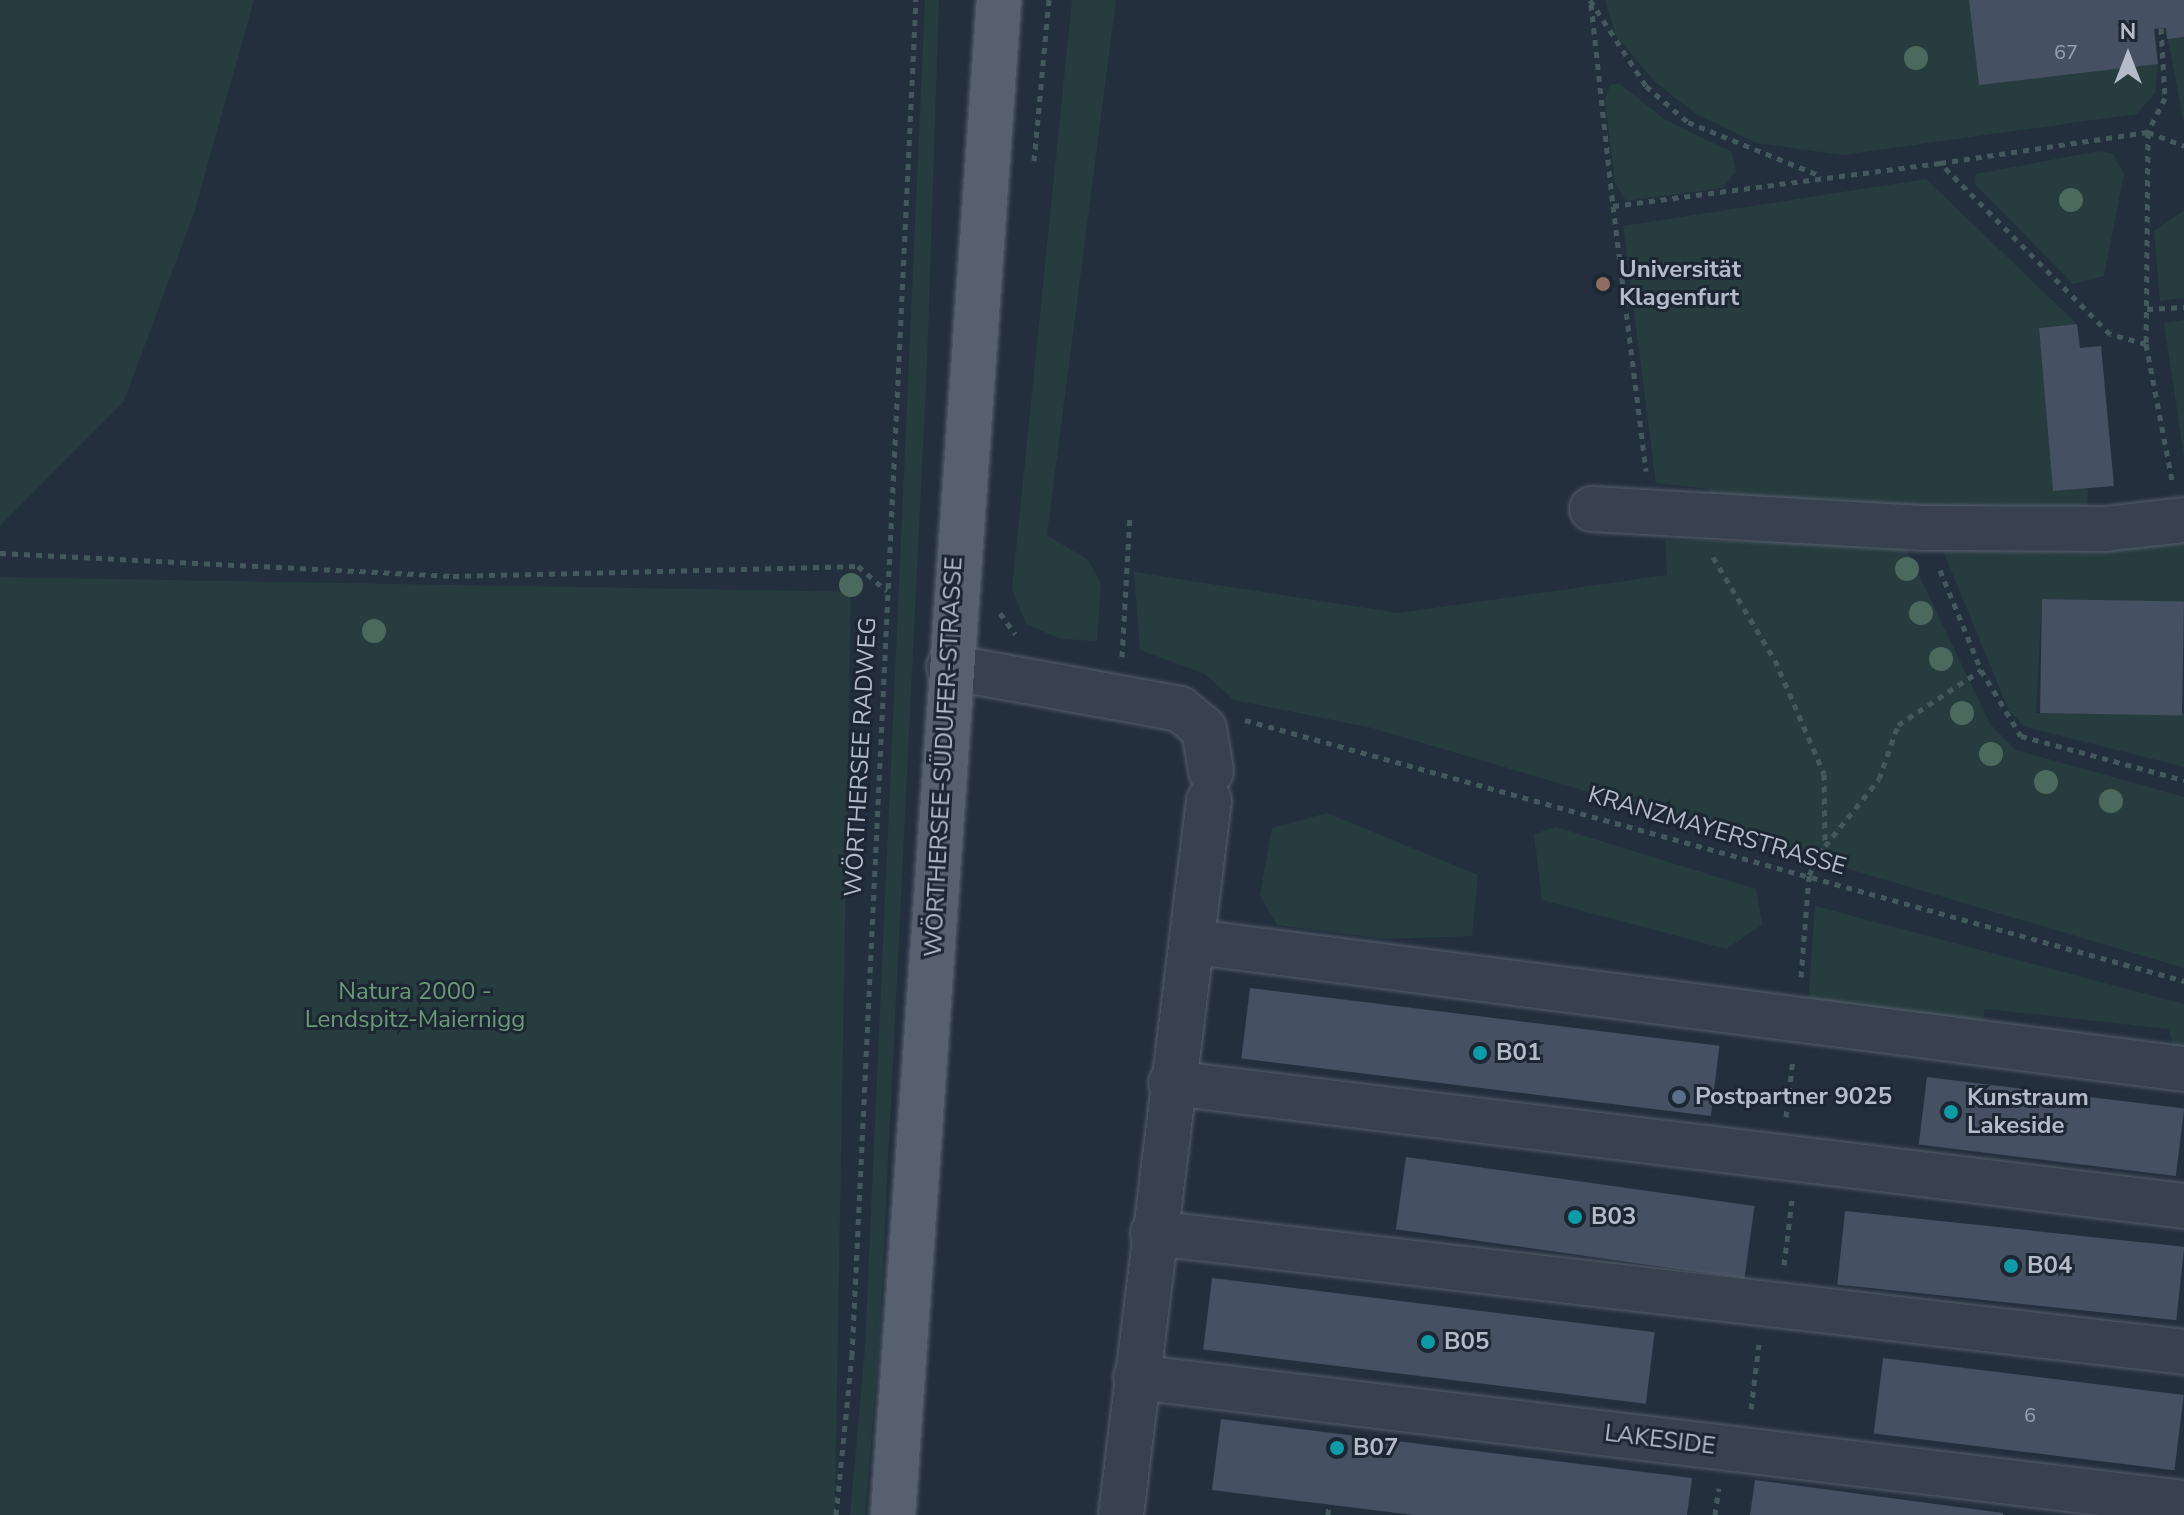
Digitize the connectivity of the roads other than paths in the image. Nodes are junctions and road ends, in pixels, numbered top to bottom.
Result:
1 (999, 0) edge
2 (1592, 509) dead end
3 (2182, 520) edge
4 (949, 667) junction
5 (1195, 942) junction
6 (2184, 1069) edge
7 (1171, 1083) junction
8 (2184, 1206) edge
9 (1153, 1233) junction
10 (2184, 1352) edge
11 (1136, 1377) junction
12 (2184, 1503) edge
13 (893, 1515) edge
14 (1122, 1515) edge

1 - 4 main road, WÖRTHERSEE-SÜDUFER-STRASSE
2 - 3 lane
4 - 5 lane
4 - 13 main road, WÖRTHERSEE-SÜDUFER-STRASSE
5 - 6 lane
5 - 7 lane
7 - 8 lane
7 - 9 lane
9 - 10 lane
9 - 11 lane
11 - 12 lane, LAKESIDE
11 - 14 lane

